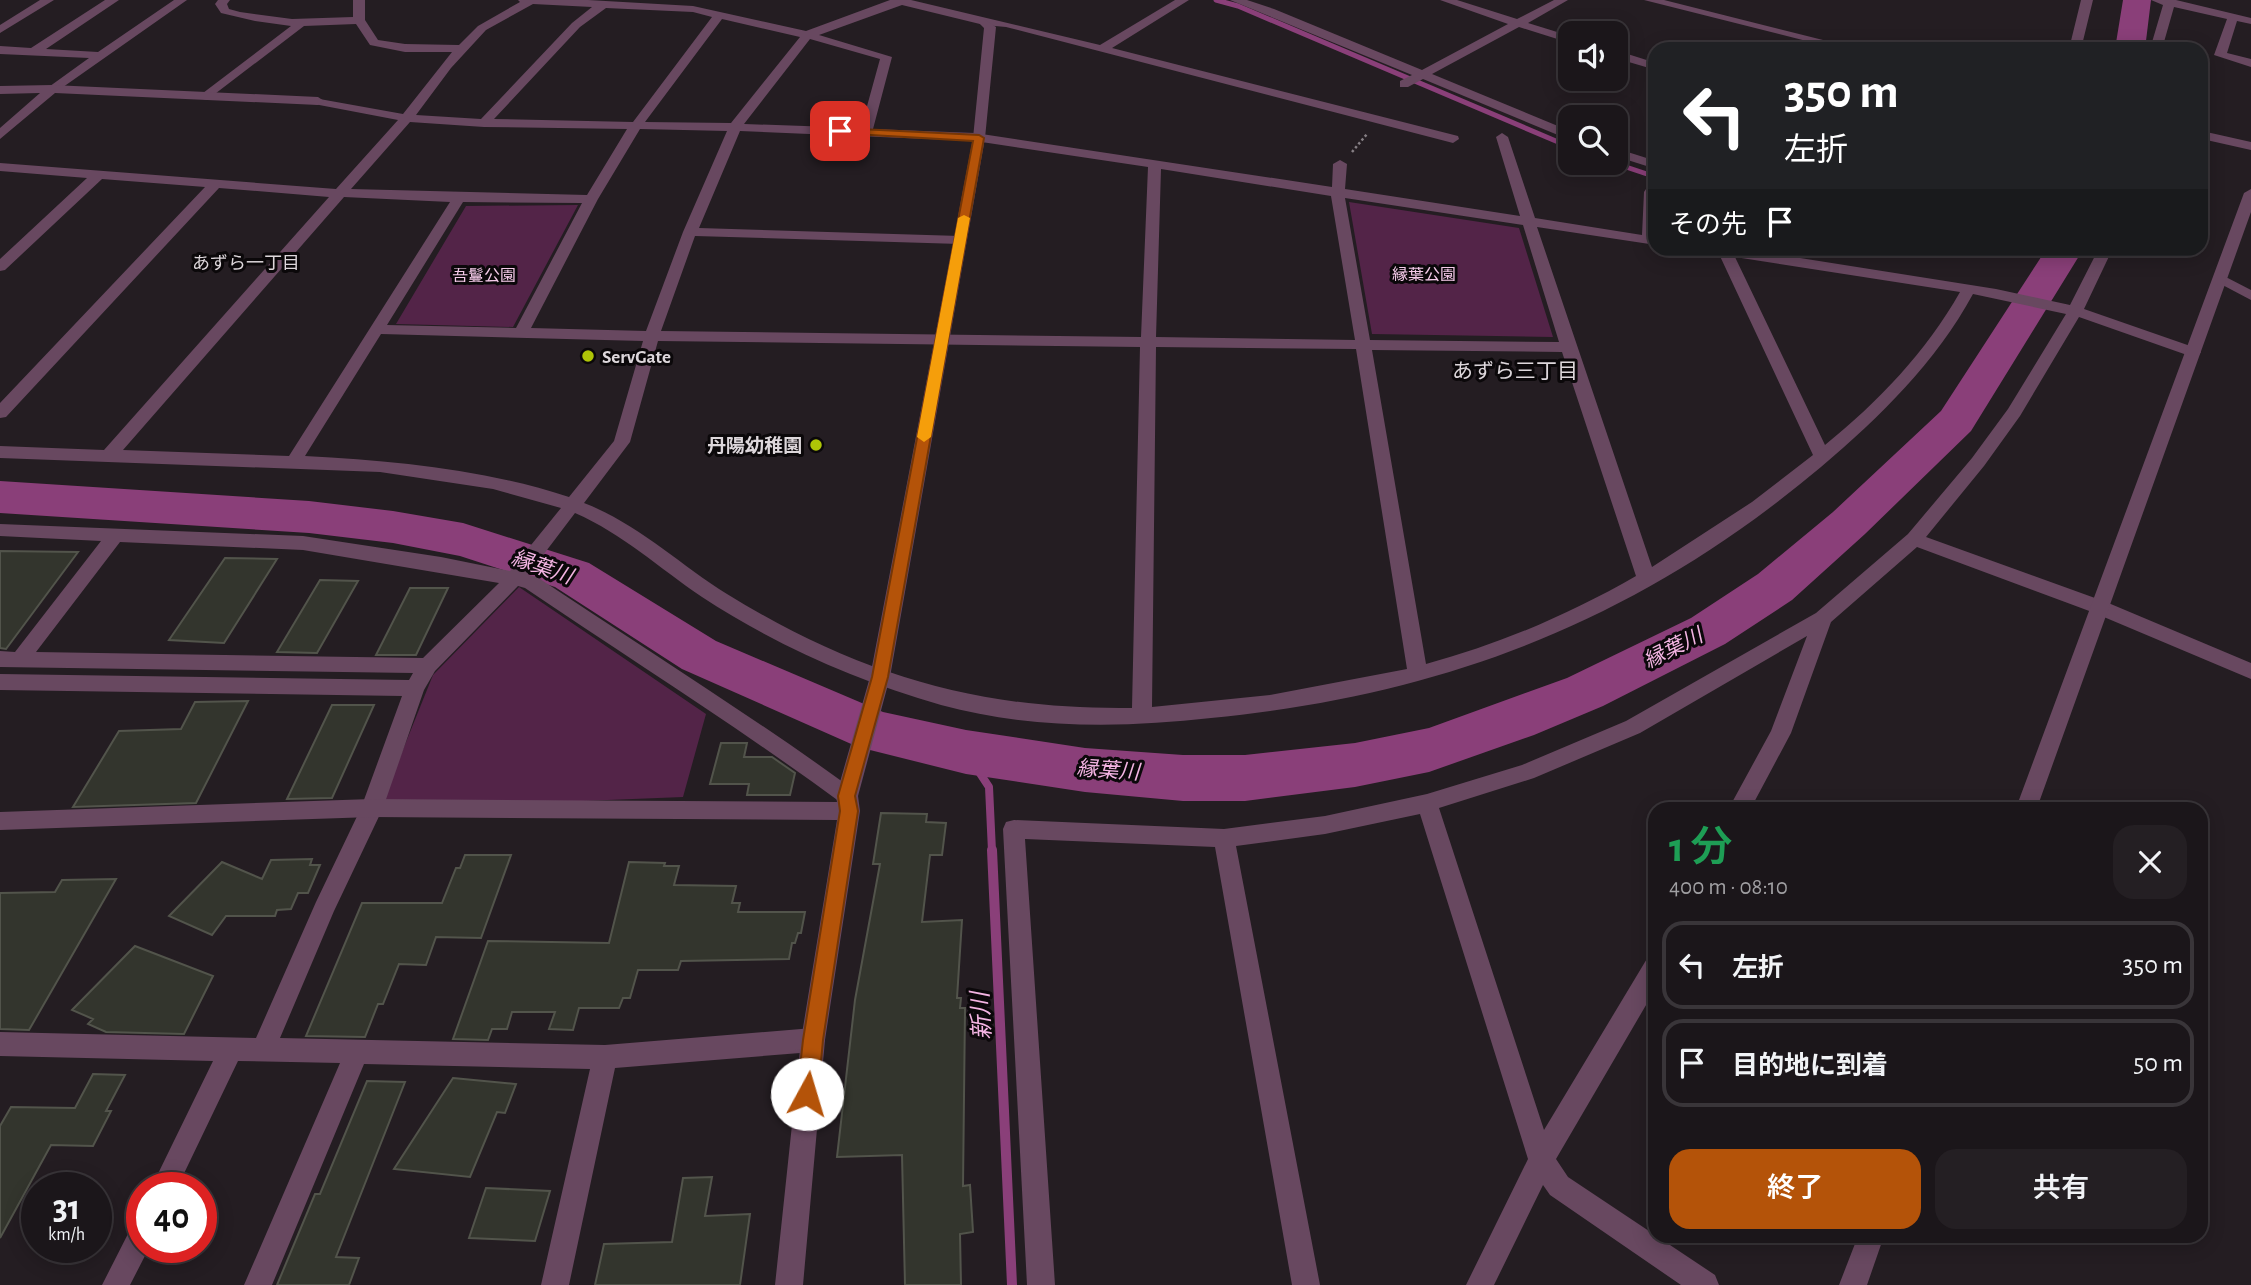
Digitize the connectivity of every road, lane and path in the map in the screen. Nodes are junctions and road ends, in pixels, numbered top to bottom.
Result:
1 (48, 0) edge
2 (113, 0) edge
3 (181, 0) edge
4 (223, 0) edge
5 (359, 0) edge
6 (901, 0) edge
7 (1182, 0) edge
8 (1236, 0) edge
9 (1446, 0) edge
10 (1562, 0) edge
11 (1650, 0) edge
12 (2087, 0) edge
13 (528, 1) edge
14 (2165, 1) edge
15 (671, 3) edge
16 (602, 5) junction
17 (719, 15) junction
18 (2233, 17) junction
19 (359, 20) junction
20 (304, 21) junction
21 (2251, 21) edge
22 (984, 22) junction
23 (1519, 23) junction
24 (0, 30) edge
25 (807, 35) junction
26 (1558, 36) edge
27 (1824, 42) edge
28 (2077, 42) edge
29 (2157, 42) edge
30 (1103, 48) junction
31 (0, 50) edge
32 (462, 50) junction
33 (34, 51) junction
34 (98, 55) junction
35 (1628, 58) edge
36 (2251, 63) edge
37 (1648, 64) edge
38 (1412, 79) junction
39 (52, 89) junction
40 (0, 90) edge
41 (207, 96) junction
42 (406, 118) junction
43 (485, 123) junction
44 (635, 127) junction
45 (735, 127) junction
46 (866, 132) junction
47 (1558, 132) edge
48 (0, 135) edge
49 (2208, 136) edge
50 (979, 138) junction
51 (1502, 138) dead end
52 (1453, 139) dead end
53 (2251, 146) edge
54 (1628, 156) edge
55 (1648, 162) edge
56 (1340, 164) dead end
57 (1155, 165) junction
58 (0, 167) edge
59 (100, 173) junction
60 (216, 183) junction
61 (337, 193) junction
62 (2251, 193) edge
63 (1338, 194) junction
64 (459, 198) junction
65 (591, 199) junction
66 (1528, 223) junction
67 (690, 232) junction
68 (960, 240) junction
69 (1648, 240) edge
70 (1727, 256) edge
71 (1751, 256) edge
72 (2101, 256) edge
73 (0, 267) edge
74 (2220, 278) junction
75 (1968, 290) junction
76 (2251, 296) edge
77 (2071, 310) junction
78 (377, 329) junction
79 (521, 333) junction
80 (652, 336) junction
81 (942, 340) junction
82 (1148, 344) junction
83 (1362, 344) junction
84 (1568, 347) junction
85 (2193, 352) junction
86 (0, 413) edge
87 (0, 452) edge
88 (108, 456) junction
89 (1822, 456) junction
90 (294, 461) junction
91 (572, 505) junction
92 (0, 530) edge
93 (115, 534) junction
94 (1914, 539) junction
95 (517, 575) junction
96 (1646, 578) junction
97 (2099, 607) junction
98 (1823, 618) junction
99 (10, 659) edge
100 (428, 666) junction
101 (2251, 671) edge
102 (1418, 674) junction
103 (0, 682) edge
104 (877, 686) junction
105 (415, 688) junction
106 (1142, 716) junction
107 (849, 795) junction
108 (1743, 802) edge
109 (2028, 802) edge
110 (1427, 803) junction
111 (372, 808) junction
112 (0, 821) edge
113 (1224, 838) junction
114 (1648, 979) edge
115 (813, 1040) junction
116 (0, 1044) edge
117 (231, 1050) junction
118 (263, 1051) junction
119 (357, 1052) junction
120 (605, 1058) junction
121 (1541, 1160) junction
122 (172, 1172) edge
123 (1868, 1243) edge
124 (128, 1263) edge
125 (117, 1285) edge
126 (258, 1285) edge
127 (555, 1285) edge
128 (789, 1285) edge
129 (1041, 1285) edge
130 (1306, 1285) edge
131 (1480, 1285) edge
132 (1705, 1285) edge
133 (1853, 1285) edge

1 - 24 street
2 - 33 street
3 - 34 street
4 - 20 street
5 - 19 street
6 - 22 street
6 - 25 street
7 - 30 street
8 - 38 street
9 - 23 street
10 - 23 street
11 - 27 street
12 - 28 street
13 - 16 street
13 - 32 street
14 - 18 street
14 - 29 street
15 - 16 street
15 - 17 street
16 - 43 street
17 - 25 street
17 - 44 street
18 - 21 street
18 - 36 street
19 - 20 street
19 - 32 street
20 - 41 street
22 - 30 street
22 - 50 street
23 - 26 street
23 - 38 street
25 - 45 street
25 - 46 street
30 - 52 street
31 - 33 street
32 - 42 street
33 - 34 street
34 - 39 street
35 - 37 street
38 - 47 street
39 - 40 street
39 - 41 street
39 - 48 street
41 - 42 street
42 - 43 street
42 - 61 street
43 - 44 street
44 - 45 street
44 - 65 street
45 - 46 street
45 - 67 street
46 - 50 street
49 - 53 street
50 - 57 street
50 - 68 street
51 - 66 street
54 - 55 street
56 - 63 street
57 - 63 street
57 - 82 street
58 - 59 street
59 - 60 street
59 - 73 street
60 - 61 street
60 - 86 street
61 - 64 street
61 - 88 street
62 - 74 street
63 - 66 street
63 - 83 street
64 - 65 street
64 - 78 street
65 - 79 street
66 - 69 street
66 - 84 street
67 - 68 street
67 - 80 street
68 - 81 street
70 - 89 street
71 - 75 street
72 - 77 street
74 - 76 street
74 - 85 street
75 - 77 street
75 - 89 street
77 - 85 street
77 - 94 street
78 - 79 street
78 - 90 street
79 - 80 street
80 - 81 street
80 - 91 street
81 - 82 street
81 - 104 street
82 - 83 street
82 - 106 street
83 - 84 street
83 - 102 street
84 - 96 street
85 - 97 street
87 - 88 street
88 - 90 street
89 - 96 street
90 - 91 street
91 - 95 street
91 - 104 street
92 - 93 street
93 - 95 street
93 - 99 street
94 - 97 street
94 - 98 street
95 - 100 street
95 - 107 street
96 - 102 street
97 - 101 street
97 - 109 street
98 - 108 street
98 - 110 street
99 - 100 street
100 - 105 street
102 - 106 street
103 - 105 street
104 - 106 street
104 - 107 street
105 - 111 street
107 - 111 street
107 - 115 street
110 - 113 street
110 - 121 street
111 - 112 street
111 - 118 street
113 - 129 street
113 - 130 street
114 - 121 street
115 - 120 street
115 - 128 street
116 - 117 street
117 - 118 street
117 - 122 street
118 - 119 street
119 - 120 street
119 - 126 street
120 - 127 street
121 - 131 street
121 - 132 street
123 - 133 street
124 - 125 street

